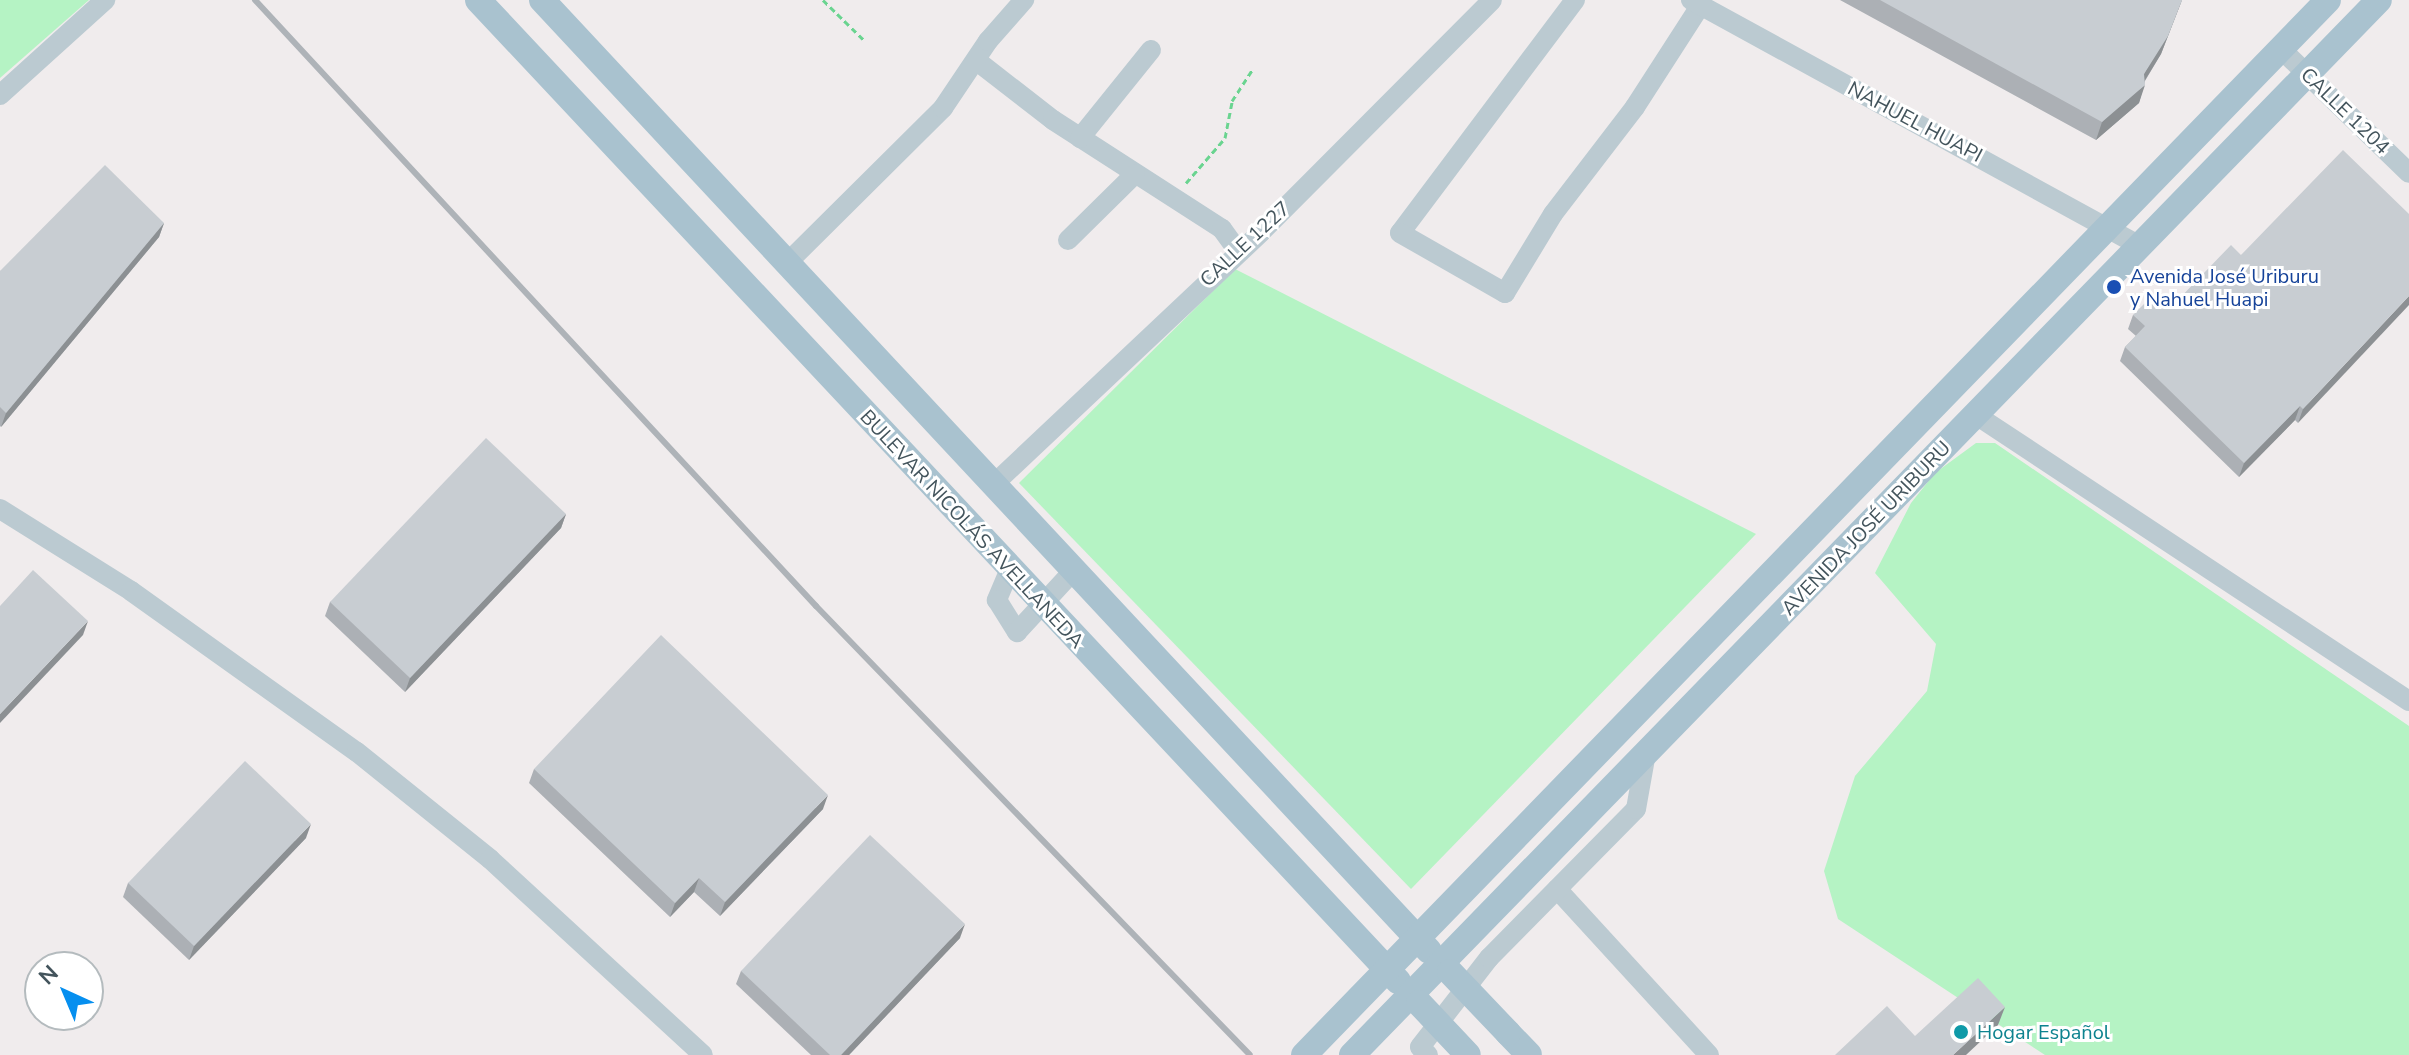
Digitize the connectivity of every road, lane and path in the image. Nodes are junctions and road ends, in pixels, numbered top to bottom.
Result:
1 (105, 0) edge
2 (478, 0) edge
3 (542, 0) edge
4 (823, 0) edge
5 (1024, 0) edge
6 (1492, 0) edge
7 (1575, 0) edge
8 (2328, 0) edge
9 (2379, 0) edge
10 (1695, 3) edge
11 (864, 40) dead end
12 (2281, 49) junction
13 (1151, 50) dead end
14 (977, 61) junction
15 (1253, 69) dead end
16 (2306, 74) junction
17 (0, 95) edge
18 (1080, 138) junction
19 (2409, 173) edge
20 (1135, 174) junction
21 (1173, 198) junction
22 (2109, 227) junction
23 (1068, 240) dead end
24 (2140, 246) junction
25 (1237, 250) junction
26 (787, 263) junction
27 (1976, 415) junction
28 (994, 484) junction
29 (0, 509) edge
30 (1010, 569) junction
31 (1074, 570) junction
32 (1041, 603) junction
33 (2409, 701) edge
34 (1646, 753) junction
35 (1557, 889) junction
36 (1418, 939) junction
37 (1446, 968) junction
38 (1387, 970) junction
39 (1415, 999) junction
40 (1424, 1051) edge
41 (703, 1055) edge
42 (1304, 1055) edge
43 (1352, 1055) edge
44 (1468, 1055) edge
45 (1529, 1055) edge
46 (1709, 1055) edge

1 - 17 street
2 - 30 main road, BULEVAR NICOLÁS AVELLANEDA
3 - 26 main road
4 - 11 path
5 - 14 street
6 - 25 street, CALLE 1227
7 - 10 street
8 - 12 main road, AVENIDA JOSÉ URIBURU
9 - 16 main road, AVENIDA JOSÉ URIBURU
10 - 22 street, NAHUEL HUAPI
12 - 16 street, CALLE 1204
12 - 22 main road, AVENIDA JOSÉ URIBURU
13 - 18 street
14 - 18 street
14 - 26 street
15 - 21 path
16 - 19 street, CALLE 1204
16 - 24 main road, AVENIDA JOSÉ URIBURU
18 - 20 street
20 - 21 street
20 - 23 street
21 - 25 street
22 - 24 street, NAHUEL HUAPI
22 - 36 main road, AVENIDA JOSÉ URIBURU
24 - 27 main road, AVENIDA JOSÉ URIBURU
25 - 28 street, CALLE 1227
26 - 28 main road
27 - 33 street
27 - 34 main road, AVENIDA JOSÉ URIBURU
28 - 31 main road
29 - 41 street
30 - 32 main road, BULEVAR NICOLÁS AVELLANEDA
30 - 32 street
31 - 32 street
31 - 36 main road
32 - 38 main road, BULEVAR NICOLÁS AVELLANEDA
34 - 35 street
34 - 37 main road, AVENIDA JOSÉ URIBURU
35 - 40 street
35 - 46 street
36 - 37 main road
36 - 38 main road, AVENIDA JOSÉ URIBURU
37 - 39 main road, AVENIDA JOSÉ URIBURU
37 - 45 main road, bridge
38 - 39 main road, BULEVAR NICOLÁS AVELLANEDA
38 - 42 main road, AVENIDA JOSÉ URIBURU
39 - 43 main road, AVENIDA JOSÉ URIBURU
39 - 44 main road, BULEVAR NICOLÁS AVELLANEDA, bridge

